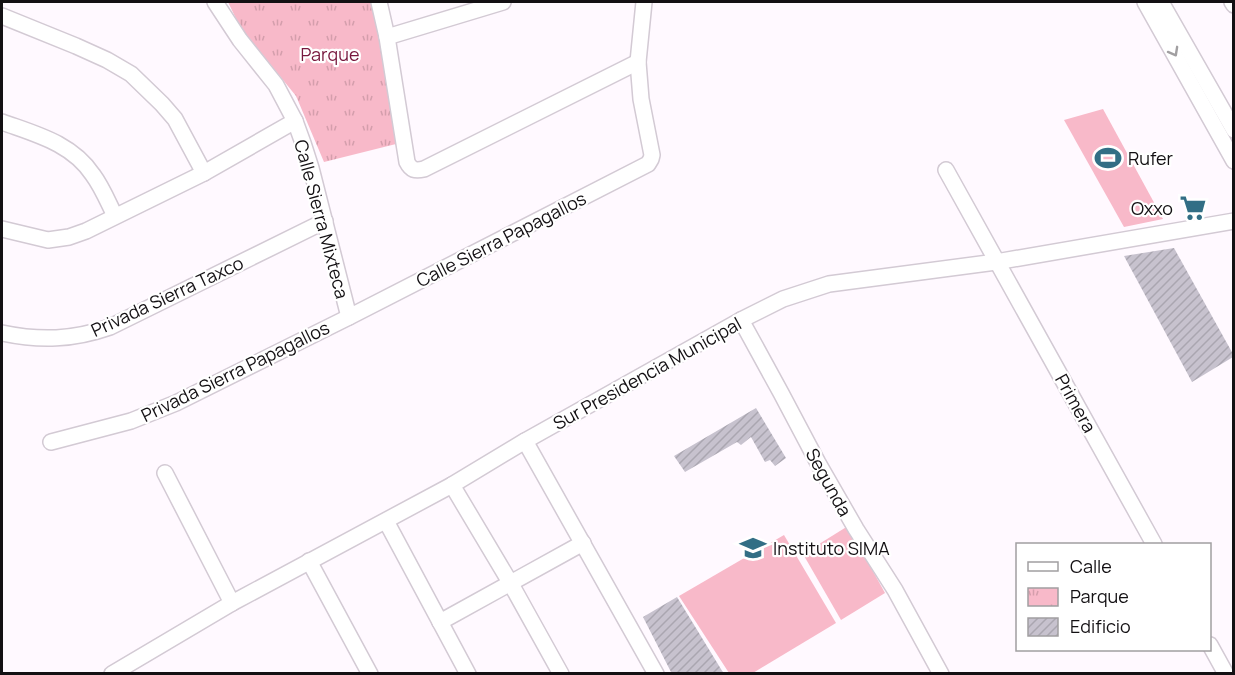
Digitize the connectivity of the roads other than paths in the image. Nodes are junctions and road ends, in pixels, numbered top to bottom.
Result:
1 (215, 2) edge
2 (379, 2) edge
3 (503, 2) edge
4 (644, 2) edge
5 (1145, 2) edge
6 (1161, 2) edge
7 (2, 16) edge
8 (387, 37) junction
9 (639, 62) junction
10 (294, 121) junction
11 (2, 122) edge
12 (1233, 130) edge
13 (1233, 161) edge
14 (946, 170) dead end
15 (204, 173) junction
16 (115, 216) junction
17 (325, 221) junction
18 (1233, 221) edge
19 (2, 229) edge
20 (996, 262) junction
21 (349, 317) junction
22 (741, 320) junction
23 (2, 333) edge
24 (525, 441) junction
25 (51, 442) dead end
26 (165, 473) dead end
27 (452, 485) junction
28 (387, 521) junction
29 (583, 543) junction
30 (1153, 543) edge
31 (309, 561) junction
32 (511, 584) junction
33 (232, 603) junction
34 (440, 622) junction
35 (1211, 648) edge
36 (112, 674) edge
37 (370, 674) edge
38 (468, 674) edge
39 (561, 674) edge
40 (656, 674) edge
41 (940, 674) edge
42 (1226, 674) edge

1 - 10 street, Calle Sierra Mixteca
2 - 8 street
3 - 8 street
4 - 9 street
5 -> 13 street
6 - 12 street
7 - 15 street
8 - 9 street
9 - 21 street, Calle Sierra Papagallos
10 - 15 street
10 - 17 street, Calle Sierra Mixteca
11 - 16 street
14 - 20 street, Primera
15 - 16 street
16 - 19 street
17 - 21 street, Calle Sierra Mixteca
17 - 23 street, Privada Sierra Taxco
18 - 20 street, Sur Presidencia Municipal
20 - 22 street, Sur Presidencia Municipal
20 - 30 street, Primera
21 - 25 street, Privada Sierra Papagallos
22 - 24 street, Sur Presidencia Municipal
22 - 41 street, Segunda
24 - 27 street, Sur Presidencia Municipal
24 - 29 street
26 - 33 street
27 - 28 street, Sur Presidencia Municipal
27 - 32 street
28 - 31 street, Sur Presidencia Municipal
28 - 34 street
29 - 32 street
29 - 40 street
31 - 33 street, Sur Presidencia Municipal
31 - 37 street
32 - 34 street
32 - 39 street
33 - 36 street, Sur Presidencia Municipal
34 - 38 street
35 - 42 street

